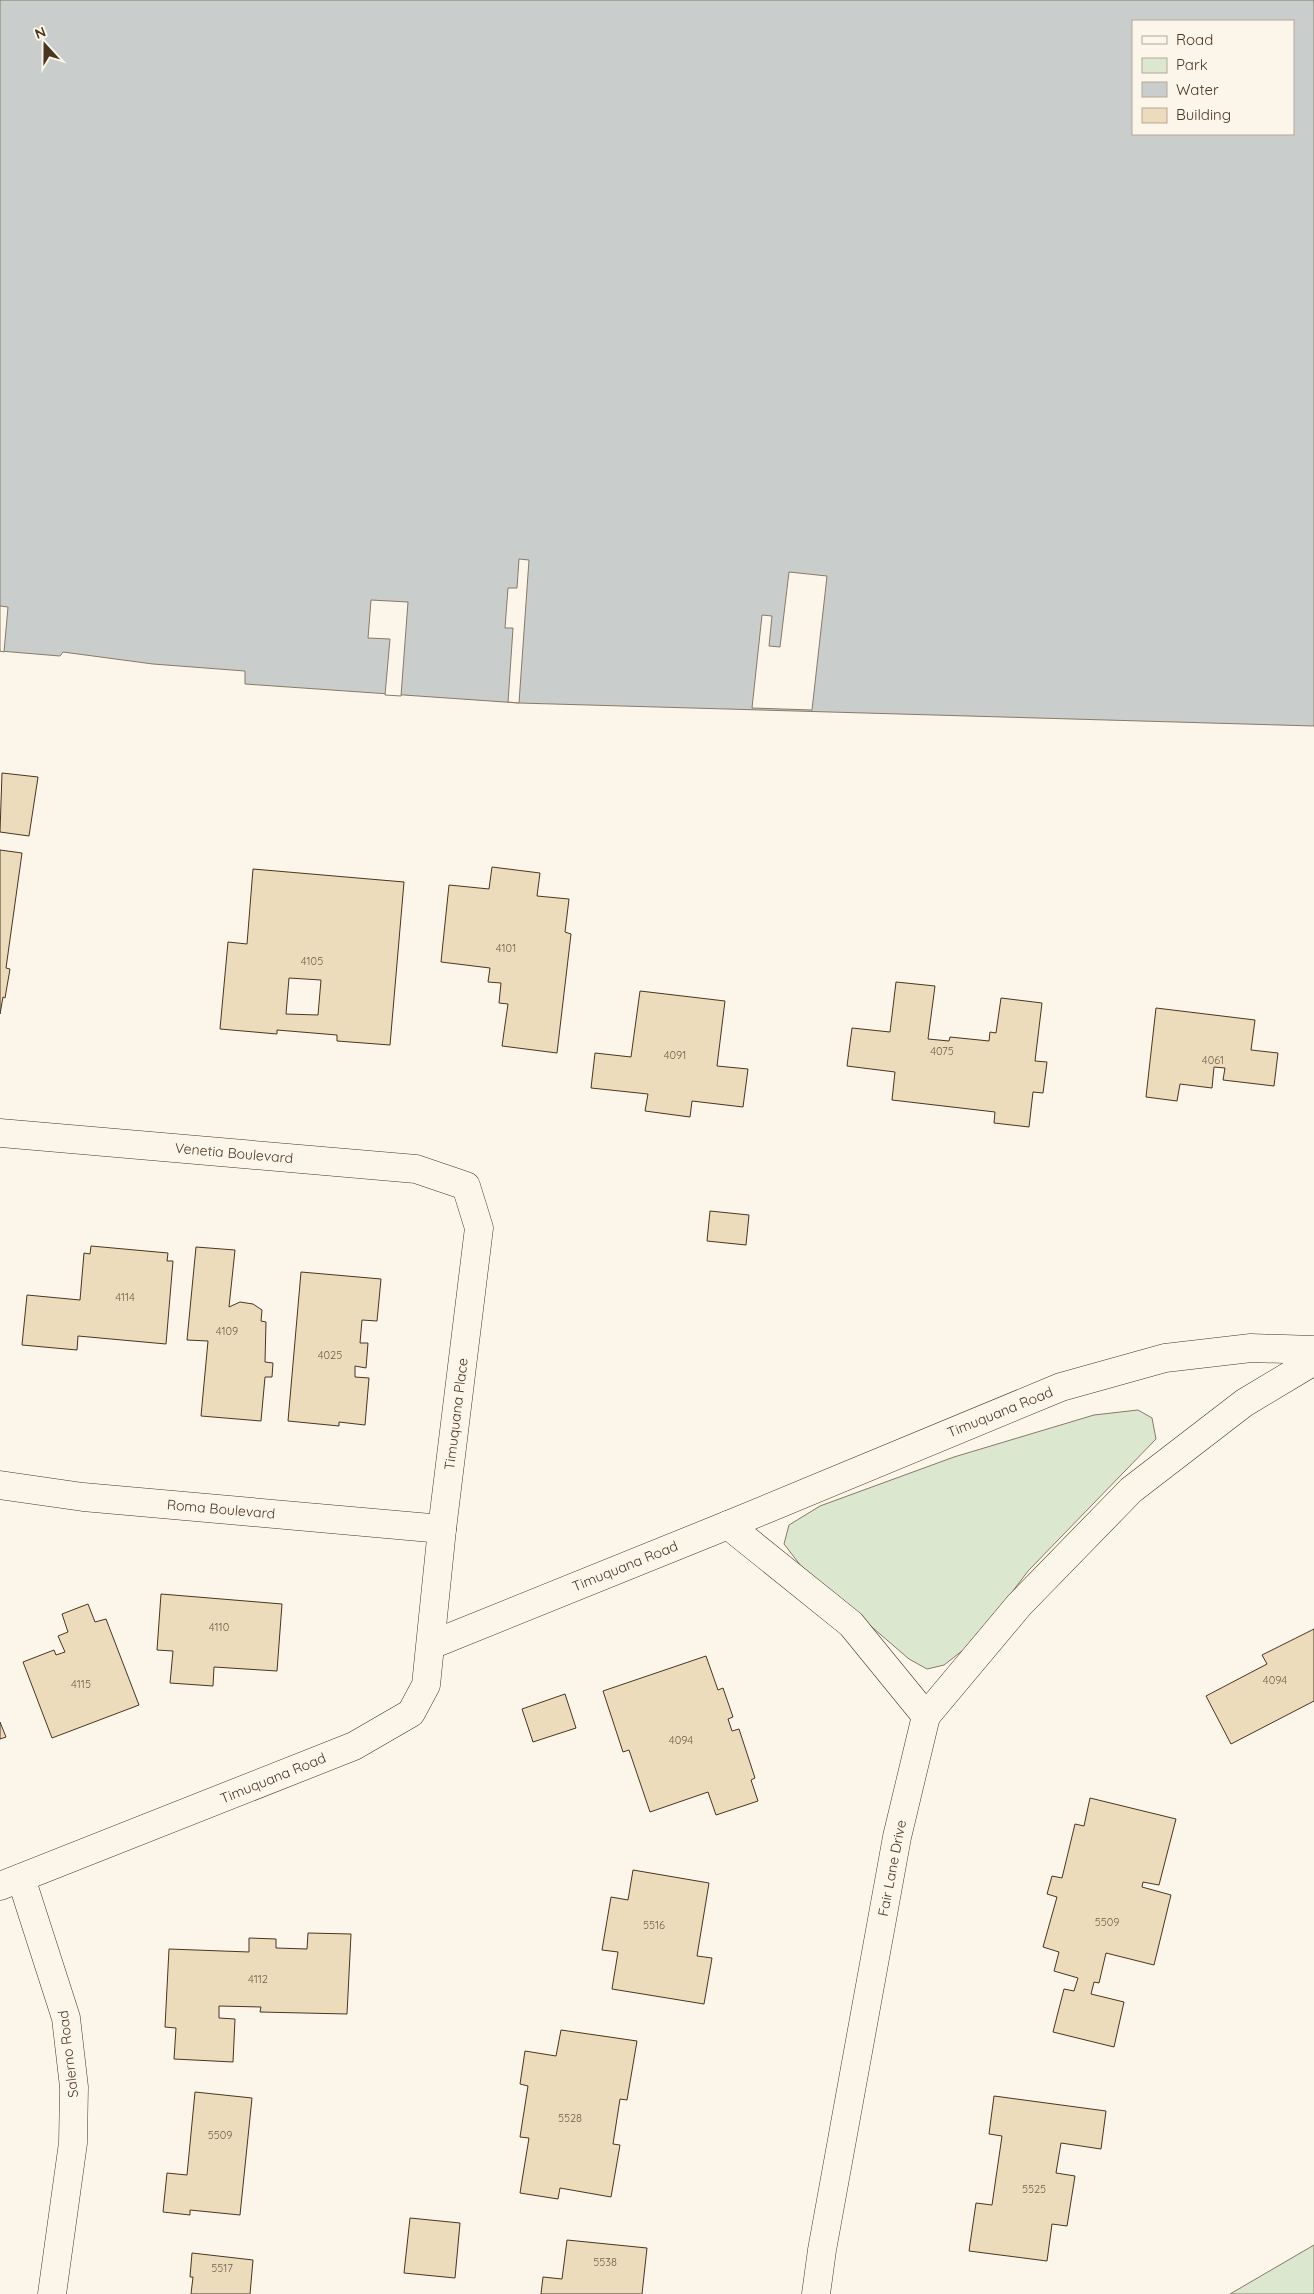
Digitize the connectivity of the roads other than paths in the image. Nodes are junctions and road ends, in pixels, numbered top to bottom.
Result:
1 (0, 1133) edge
2 (466, 1186) joint
3 (1314, 1350) edge
4 (1314, 1361) edge
5 (0, 1485) edge
6 (728, 1525) junction
7 (442, 1528) junction
8 (431, 1645) junction
9 (926, 1716) junction
10 (10, 1882) edge
11 (52, 2294) edge
12 (816, 2294) edge

1 - 2 street, Venetia Boulevard
2 - 7 street, Timuquana Place
3 - 6 street, Timuquana Road
4 - 9 street
5 - 7 street, Roma Boulevard
6 - 8 street, Timuquana Road
6 - 9 street
7 - 8 street, Timuquana Place
8 - 10 street, Timuquana Road
9 - 12 street, Fair Lane Drive
10 - 11 street, Salerno Road

